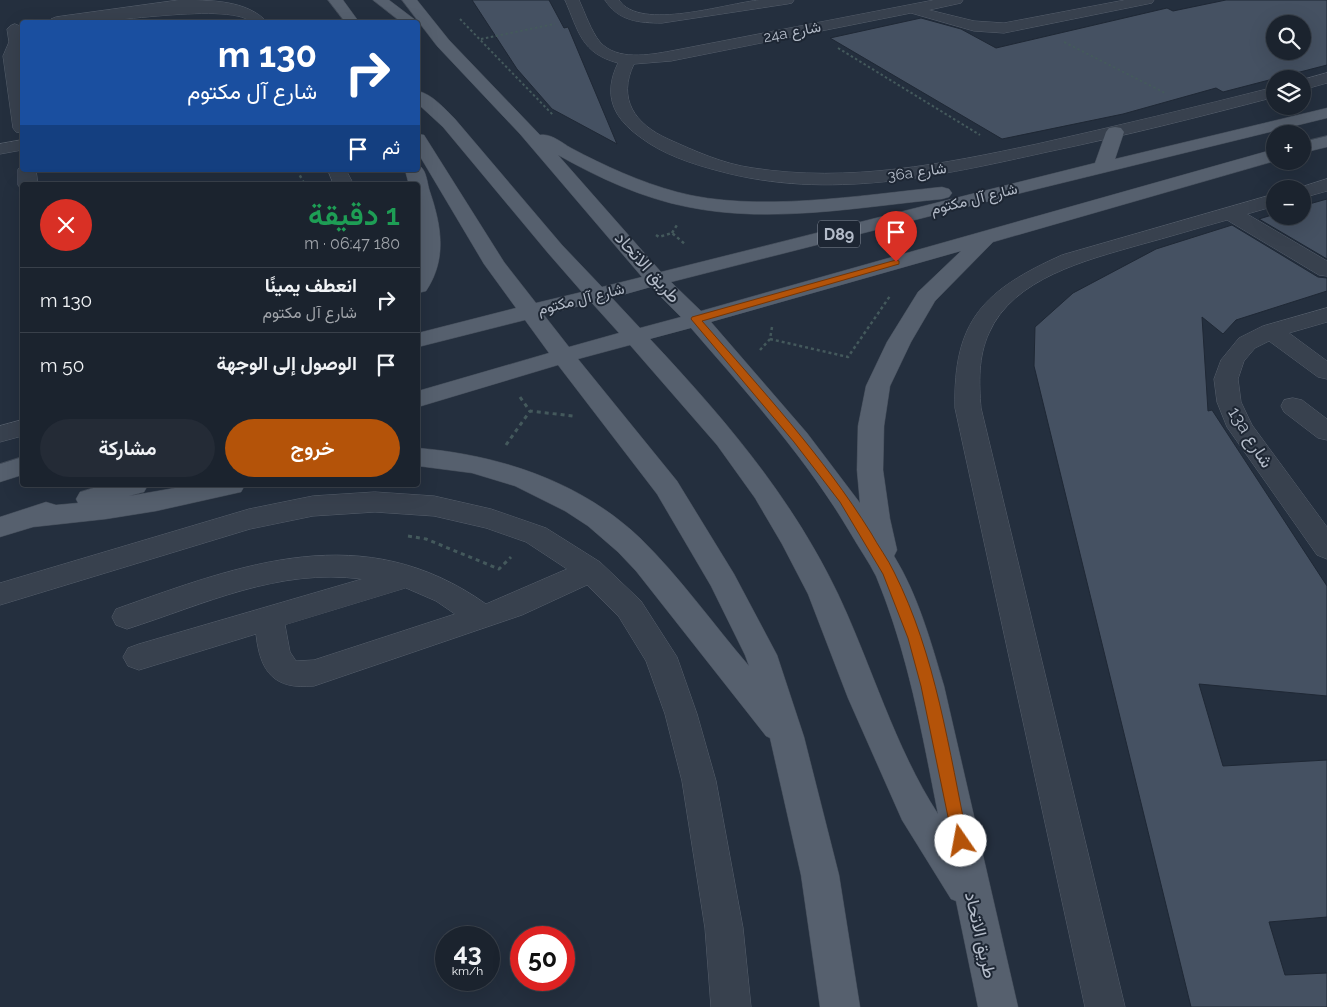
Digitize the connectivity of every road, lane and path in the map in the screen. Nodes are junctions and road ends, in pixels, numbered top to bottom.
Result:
1 (335, 0) edge
2 (380, 0) edge
3 (409, 0) edge
4 (572, 0) edge
5 (787, 0) edge
6 (1147, 0) edge
7 (616, 1) edge
8 (944, 1) edge
9 (178, 2) edge
10 (910, 9) junction
11 (454, 13) dead end
12 (580, 19) junction
13 (68, 20) edge
14 (258, 20) edge
15 (350, 20) edge
16 (407, 20) edge
17 (1027, 24) junction
18 (12, 29) edge
19 (420, 29) edge
20 (807, 29) junction
21 (481, 39) junction
22 (444, 43) junction
23 (5, 50) edge
24 (628, 59) junction
25 (1327, 78) edge
26 (1311, 82) edge
27 (1266, 94) edge
28 (420, 98) edge
29 (1202, 112) junction
30 (1327, 113) edge
31 (554, 116) dead end
32 (20, 119) edge
33 (526, 130) junction
34 (1115, 132) junction
35 (1327, 141) edge
36 (420, 142) edge
37 (20, 145) edge
38 (1311, 145) edge
39 (0, 149) edge
40 (1012, 155) junction
41 (1266, 158) edge
42 (1104, 167) junction
43 (1327, 185) edge
44 (1021, 187) junction
45 (1311, 189) edge
46 (420, 190) edge
47 (689, 201) junction
48 (1266, 203) edge
49 (1230, 213) junction
50 (616, 233) junction
51 (672, 233) junction
52 (988, 236) junction
53 (710, 267) junction
54 (1327, 270) edge
55 (657, 280) junction
56 (420, 283) edge
57 (598, 295) junction
58 (749, 305) junction
59 (531, 312) junction
60 (1327, 315) edge
61 (696, 319) junction
62 (1279, 328) junction
63 (636, 336) junction
64 (420, 340) edge
65 (1327, 355) edge
66 (563, 356) junction
67 (736, 365) junction
68 (1327, 372) edge
69 (502, 373) junction
70 (420, 398) edge
71 (1292, 406) dead end
72 (606, 408) junction
73 (1327, 432) edge
74 (420, 457) edge
75 (20, 467) edge
76 (0, 473) edge
77 (128, 487) edge
78 (222, 487) edge
79 (30, 517) junction
80 (0, 526) edge
81 (1327, 548) edge
82 (590, 570) junction
83 (889, 573) junction
84 (407, 577) junction
85 (0, 594) edge
86 (481, 616) junction
87 (126, 617) dead end
88 (269, 618) junction
89 (139, 657) dead end
90 (787, 737) junction
91 (973, 900) junction
92 (731, 1007) edge
93 (840, 1007) edge
94 (998, 1007) edge
95 (1105, 1007) edge

1 - 15 main road
2 - 16 main road
3 - 22 main road, طريق الاتحاد
4 - 12 street, 24a شارع
5 - 7 street
6 - 17 street
8 - 10 street, 24a شارع
9 - 13 street
9 - 14 street
10 - 17 street
10 - 20 street, 24a شارع
11 - 21 path
12 - 21 path
12 - 24 street, 24a شارع
17 - 29 path
18 - 23 street
19 - 22 main road
20 - 24 street, 24a شارع
20 - 40 path
21 - 31 path
22 - 33 main road, طريق الاتحاد
23 - 32 street
24 - 40 street, 36a شارع
25 - 26 street
27 - 29 street, 36a شارع
28 - 57 main road
29 - 34 street, 36a شارع
30 - 42 main road, شارع آل مكتوم / D89
33 - 47 main road
33 - 50 main road, طريق الاتحاد
34 - 40 street, 36a شارع
34 - 42 main road
35 - 38 main road
36 - 59 main road
37 - 39 street
41 - 52 main road, D89
42 - 44 main road, شارع آل مكتوم / D89
43 - 45 street
44 - 47 main road
44 - 53 main road, شارع آل مكتوم / D89
46 - 56 main road
47 - 51 path
48 - 49 street
49 - 54 street
49 - 95 street
50 - 51 path
50 - 55 main road, طريق الاتحاد
51 - 53 path
52 - 58 main road, D89
52 - 83 main road
53 - 55 main road, شارع آل مكتوم / D89
55 - 57 main road, شارع آل مكتوم / D89
55 - 61 main road, طريق الاتحاد
57 - 59 main road, شارع آل مكتوم / D89
57 - 63 main road
58 - 61 main road, D89
58 - 67 path
59 - 64 main road, شارع آل مكتوم / D89
59 - 66 main road
60 - 62 street, 13a شارع
61 - 63 main road, D89
61 - 67 main road, طريق الاتحاد
62 - 65 street
62 - 68 street
62 - 81 street, 13a شارع
63 - 66 main road, D89
63 - 91 main road
66 - 69 main road, D89
66 - 72 main road
67 - 83 main road, طريق الاتحاد
69 - 70 main road, D89
69 - 72 path
71 - 73 street
72 - 90 main road
74 - 90 main road
75 - 76 main road
77 - 79 main road
78 - 79 main road
79 - 80 main road
82 - 85 street
82 - 86 street
82 - 92 street
83 - 91 main road, طريق الاتحاد
84 - 86 street
84 - 87 street
84 - 88 street
86 - 88 street
88 - 89 street
90 - 93 main road
91 - 94 main road, طريق الاتحاد

